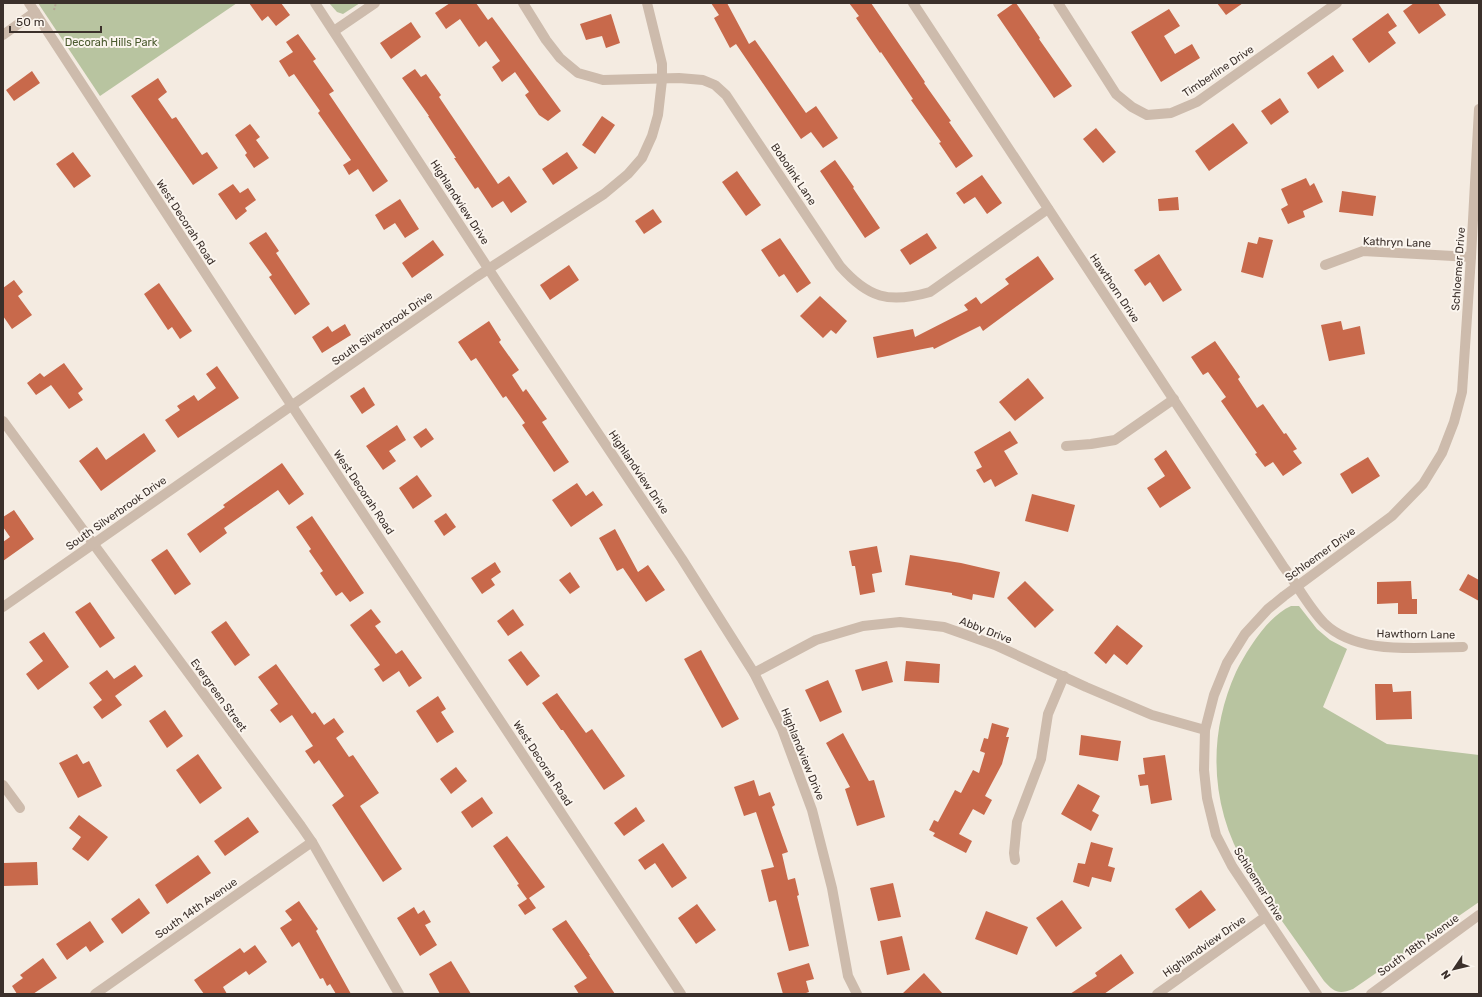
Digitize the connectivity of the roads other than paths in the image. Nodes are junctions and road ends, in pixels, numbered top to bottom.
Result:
1 (29, 3) edge
2 (315, 3) edge
3 (375, 3) edge
4 (523, 3) edge
5 (647, 3) edge
6 (913, 3) edge
7 (1058, 3) edge
8 (1337, 3) edge
9 (35, 12) junction
10 (334, 31) junction
11 (3, 35) edge
12 (662, 80) junction
13 (1479, 110) edge
14 (1048, 209) junction
15 (1471, 257) junction
16 (1325, 265) dead end
17 (489, 269) junction
18 (1174, 399) junction
19 (292, 406) junction
20 (3, 421) edge
21 (1066, 446) dead end
22 (92, 544) junction
23 (1297, 586) junction
24 (3, 607) edge
25 (1462, 646) dead end
26 (754, 673) junction
27 (1064, 676) junction
28 (1205, 730) junction
29 (3, 785) edge
30 (20, 808) dead end
31 (312, 842) junction
32 (1015, 860) dead end
33 (1479, 915) edge
34 (1265, 917) junction
35 (95, 994) edge
36 (399, 994) edge
37 (681, 994) edge
38 (857, 994) edge
39 (1156, 994) edge
40 (1317, 994) edge
41 (1371, 994) edge

1 - 9 street, West Decorah Road
2 - 10 street, Highlandview Drive
3 - 10 street
4 - 12 street, Bobolink Lane
5 - 12 street, South Silverbrook Drive
6 - 14 street, Hawthorn Drive
7 - 8 street, Timberline Drive
9 - 11 street
9 - 19 street, West Decorah Road
10 - 17 street, Highlandview Drive
12 - 14 street, Bobolink Lane
12 - 17 street, South Silverbrook Drive
13 - 15 street, Schloemer Drive
14 - 18 street, Hawthorn Drive
15 - 16 street, Kathryn Lane
15 - 23 street, Schloemer Drive
17 - 19 street, South Silverbrook Drive
17 - 26 street, Highlandview Drive
18 - 21 street
18 - 23 street, Hawthorn Drive
19 - 22 street, South Silverbrook Drive
19 - 37 street, West Decorah Road
20 - 22 street, Evergreen Street
22 - 24 street, South Silverbrook Drive
22 - 31 street, Evergreen Street
23 - 25 street, Hawthorn Lane
23 - 28 street, Schloemer Drive
26 - 27 street, Abby Drive
26 - 38 street, Highlandview Drive
27 - 28 street, Abby Drive
27 - 32 street
28 - 34 street, Schloemer Drive
29 - 30 street
31 - 35 street, South 14th Avenue
31 - 36 street, Evergreen Street
33 - 41 street, South 18th Avenue
34 - 39 street, Highlandview Drive
34 - 40 street, Schloemer Drive

